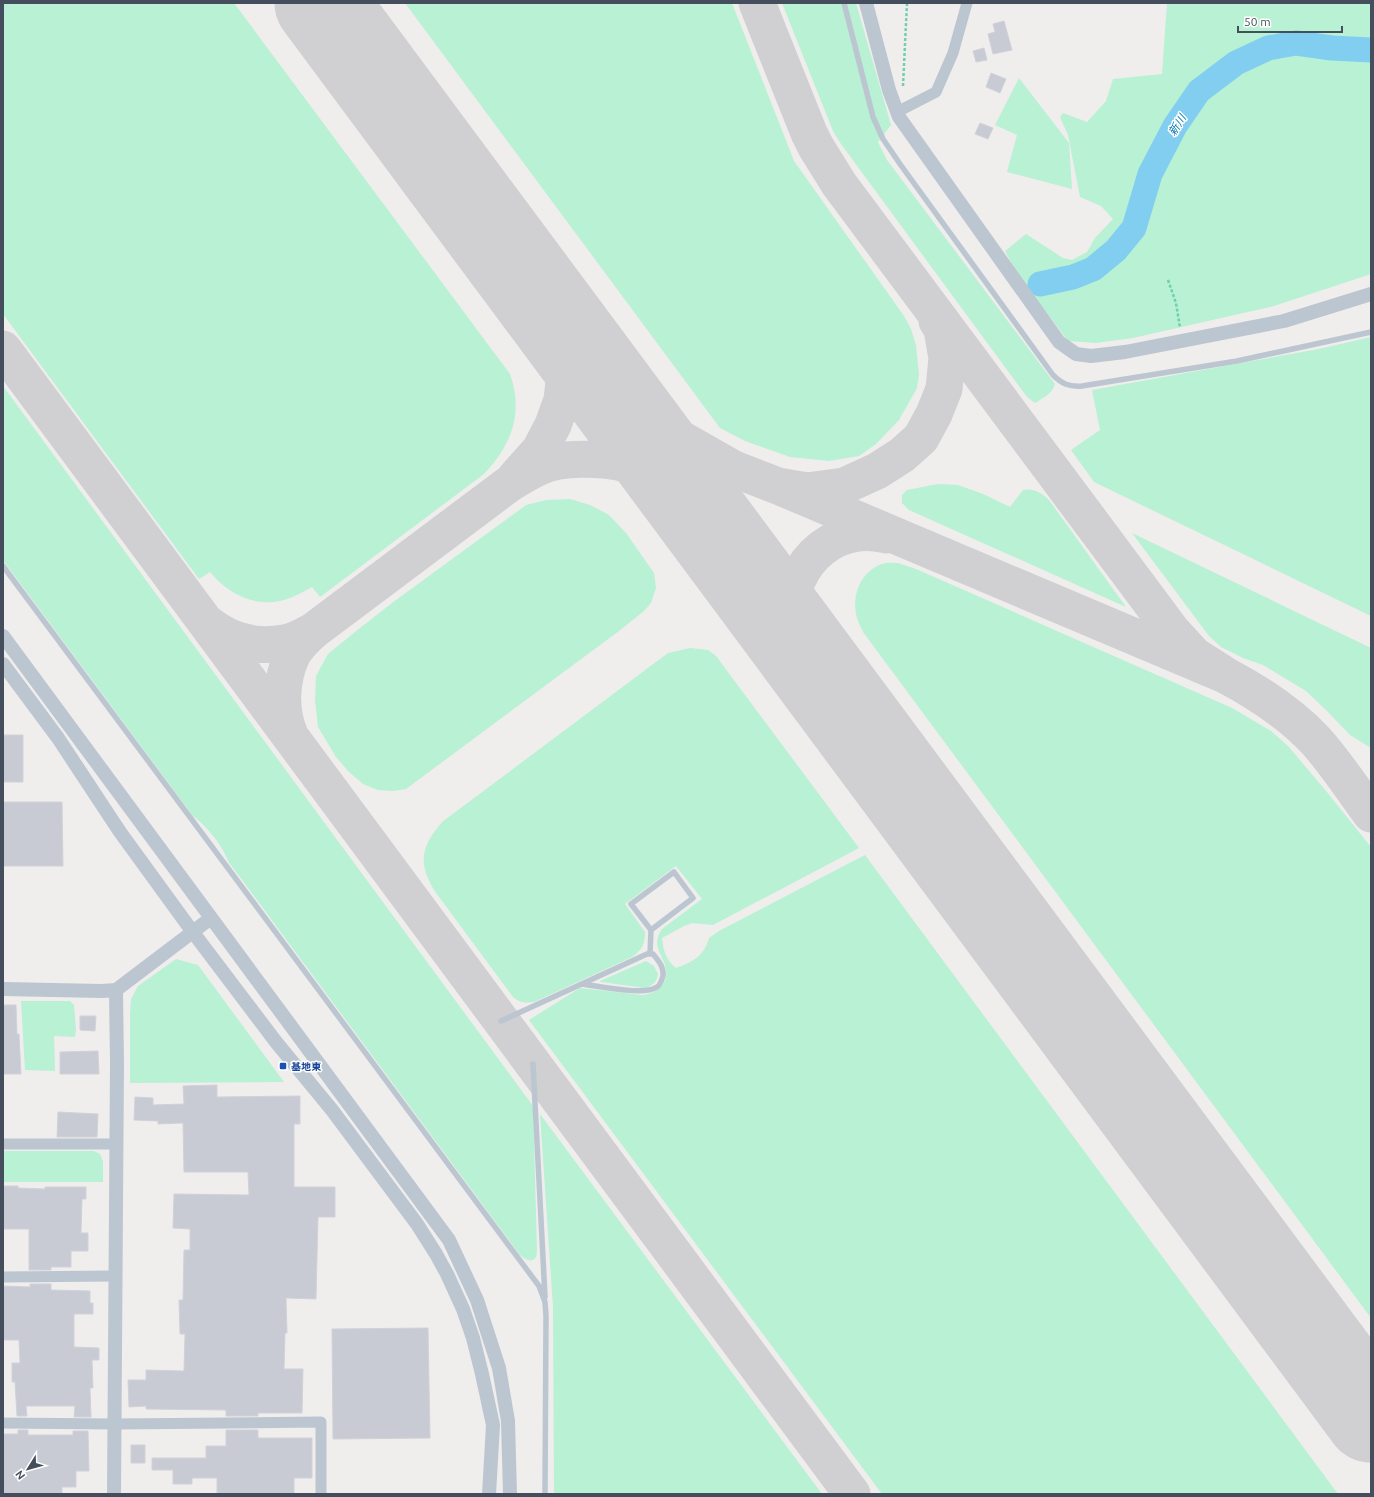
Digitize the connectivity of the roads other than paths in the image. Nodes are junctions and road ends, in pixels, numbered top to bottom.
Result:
1 (844, 3) edge
2 (866, 3) edge
3 (967, 3) edge
4 (902, 109) junction
5 (1371, 294) edge
6 (1371, 332) edge
7 (3, 566) edge
8 (3, 636) edge
9 (3, 664) edge
10 (211, 918) junction
11 (651, 930) junction
12 (192, 931) junction
13 (650, 954) junction
14 (582, 984) junction
15 (3, 989) edge
16 (116, 990) junction
17 (501, 1021) dead end
18 (533, 1064) dead end
19 (3, 1144) edge
20 (116, 1144) junction
21 (115, 1276) junction
22 (3, 1277) edge
23 (545, 1302) junction
24 (3, 1423) edge
25 (115, 1424) junction
26 (114, 1494) edge
27 (321, 1494) edge
28 (489, 1494) edge
29 (510, 1494) edge
30 (545, 1494) edge

1 - 6 lane
2 - 4 street
3 - 4 street
4 - 5 street
7 - 23 lane
8 - 10 street
9 - 12 street
10 - 12 street
10 - 29 street
11 - 11 lane
11 - 13 lane
12 - 16 street
12 - 28 street
13 - 14 lane
13 - 14 lane
14 - 17 lane
15 - 16 street
16 - 20 street
18 - 23 lane
19 - 20 street
20 - 21 street
21 - 22 street
21 - 25 street
23 - 30 lane
24 - 25 street
25 - 26 street
25 - 27 street

